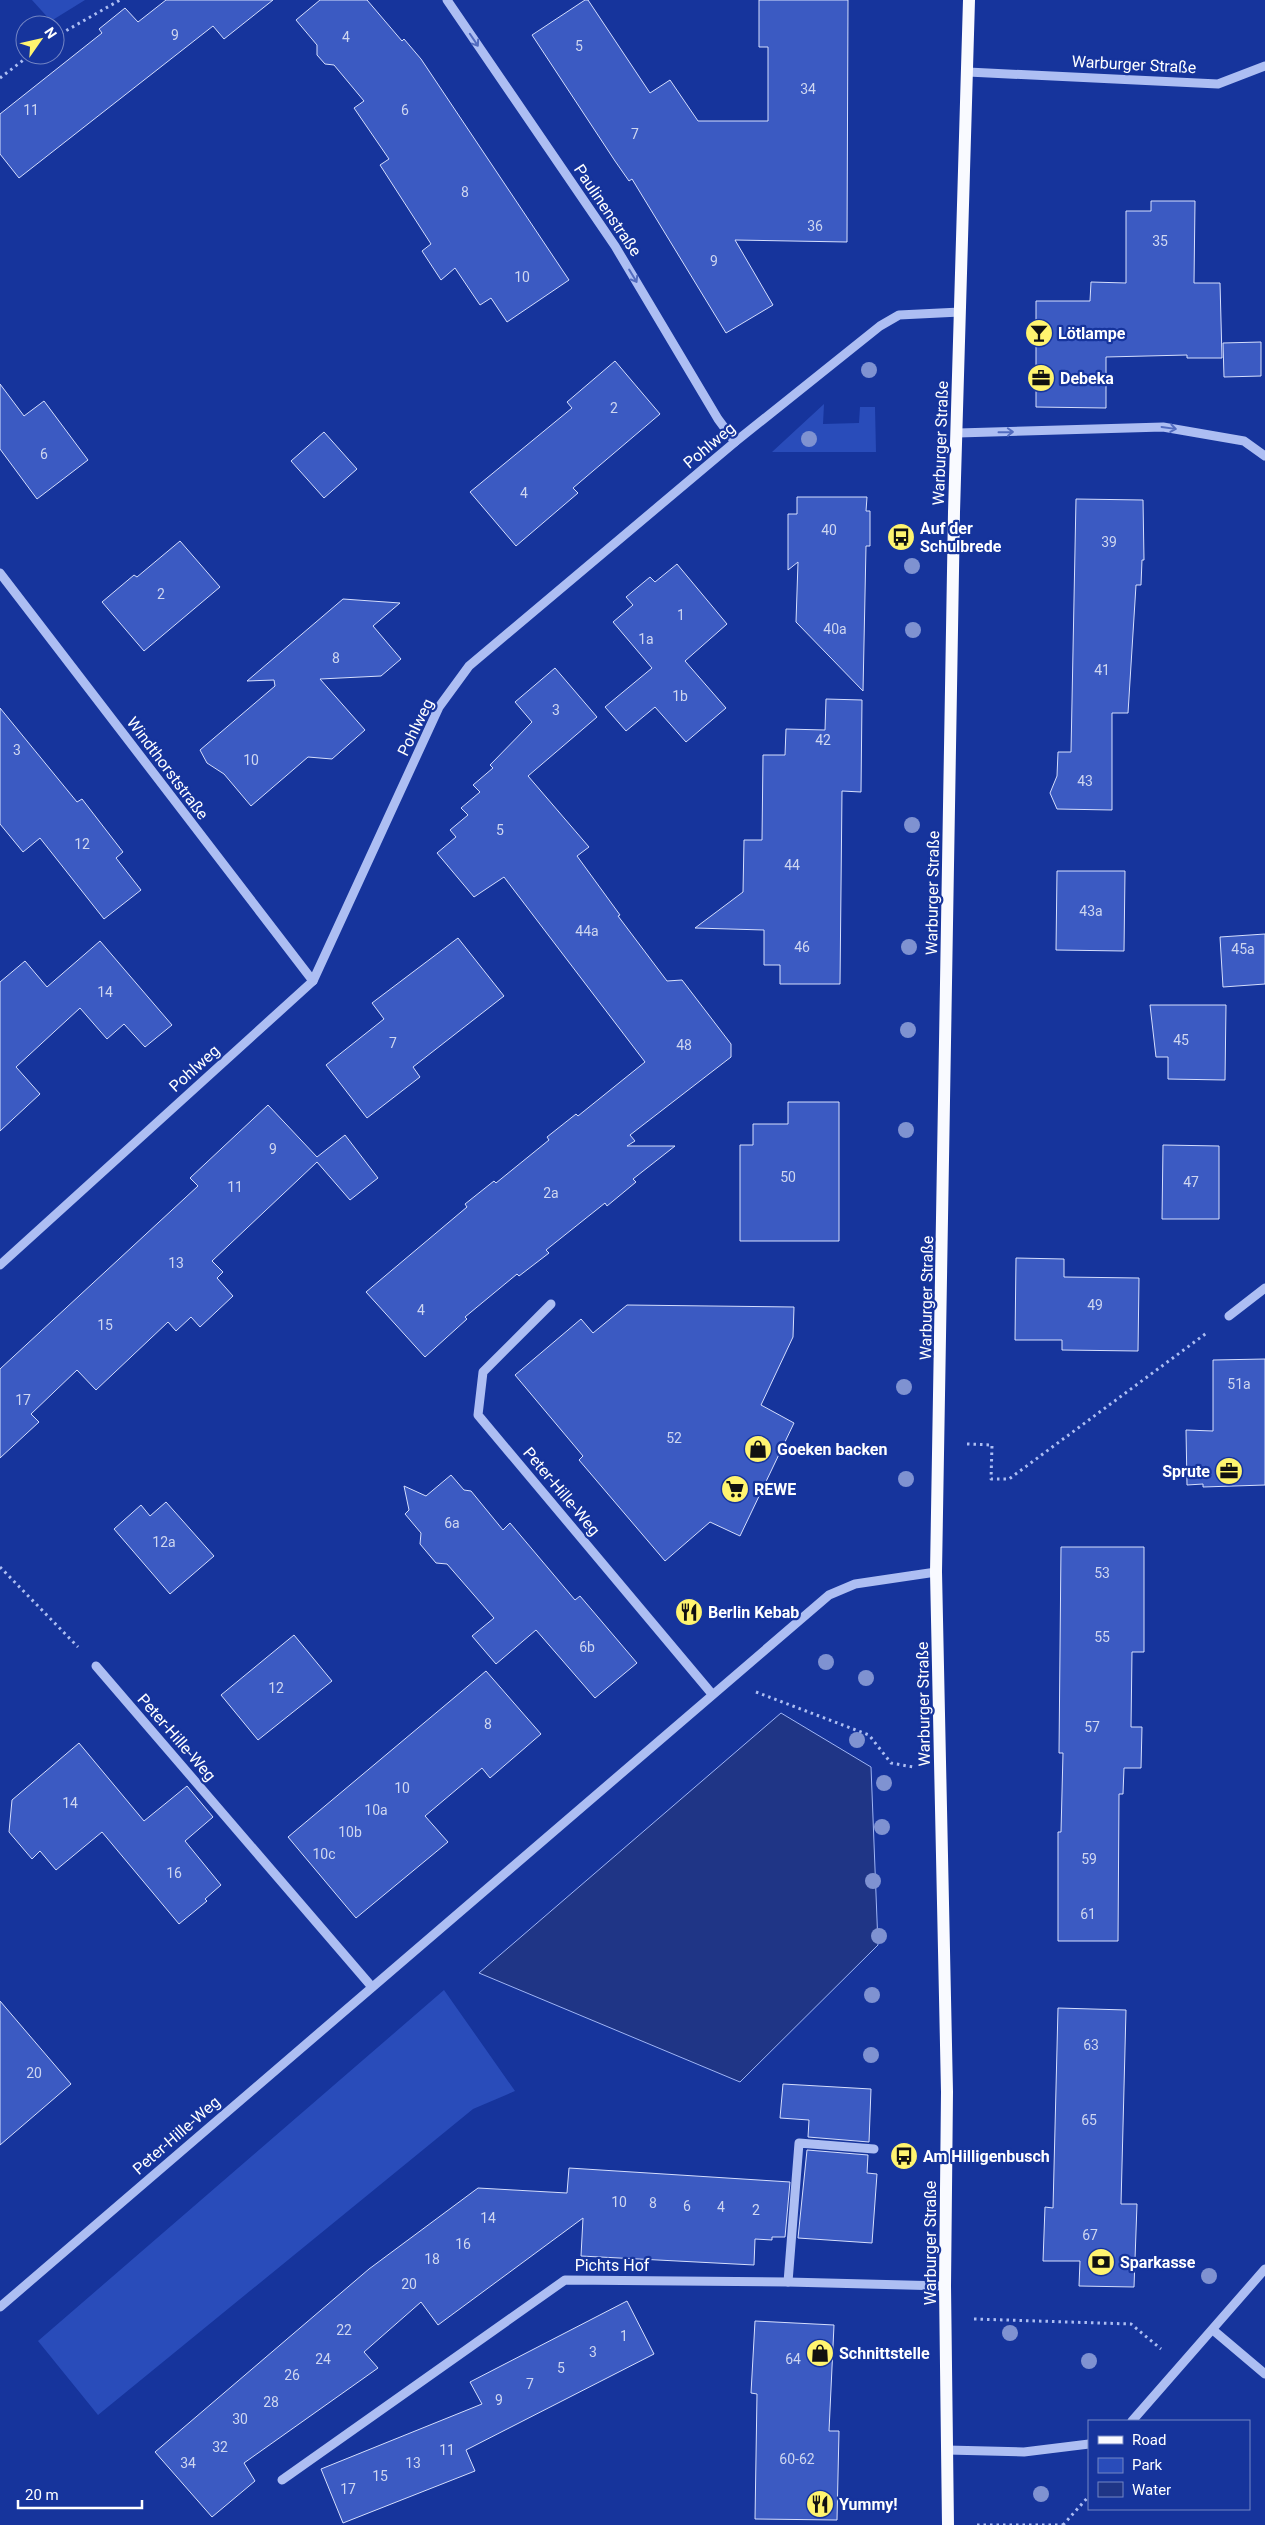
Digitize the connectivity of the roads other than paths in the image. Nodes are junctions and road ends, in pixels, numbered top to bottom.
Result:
1 (447, 0) edge
2 (969, 0) edge
3 (1265, 66) edge
4 (968, 72) junction
5 (960, 312) junction
6 (958, 433) junction
7 (735, 442) junction
8 (1265, 456) edge
9 (0, 573) edge
10 (312, 981) junction
11 (0, 1265) edge
12 (1265, 1288) edge
13 (551, 1304) dead end
14 (1229, 1316) road end
15 (936, 1572) junction
16 (96, 1666) road end
17 (712, 1694) junction
18 (372, 1987) junction
19 (874, 2149) dead end
20 (1265, 2269) edge
21 (788, 2282) junction
22 (945, 2286) junction
23 (0, 2306) edge
24 (1213, 2330) junction
25 (1265, 2374) edge
26 (1133, 2420) edge
27 (1088, 2444) edge
28 (947, 2450) junction
29 (282, 2480) dead end
30 (948, 2525) edge

1 -> 7 street, Paulinenstraße
2 - 4 main road, Warburger Straße
3 - 4 street, Warburger Straße
4 - 5 main road, Warburger Straße
5 - 6 main road, Warburger Straße
5 - 7 street, Pohlweg
6 -> 8 street
6 - 15 main road, Warburger Straße
7 - 10 street, Pohlweg
9 - 10 street, Windthorststraße
10 - 11 street, Pohlweg
12 - 14 street
13 - 17 street, Peter-Hille-Weg
15 - 17 street, Peter-Hille-Weg
15 - 22 main road, Warburger Straße
16 - 18 street, Peter-Hille-Weg
17 - 18 street, Peter-Hille-Weg
18 - 23 street, Peter-Hille-Weg
19 - 21 street
20 - 24 street
21 - 22 street, Pichts Hof
21 - 29 street, Pichts Hof
22 - 28 main road, Warburger Straße
24 - 25 street
24 - 26 street
27 - 28 street
28 - 30 main road, Warburger Straße

